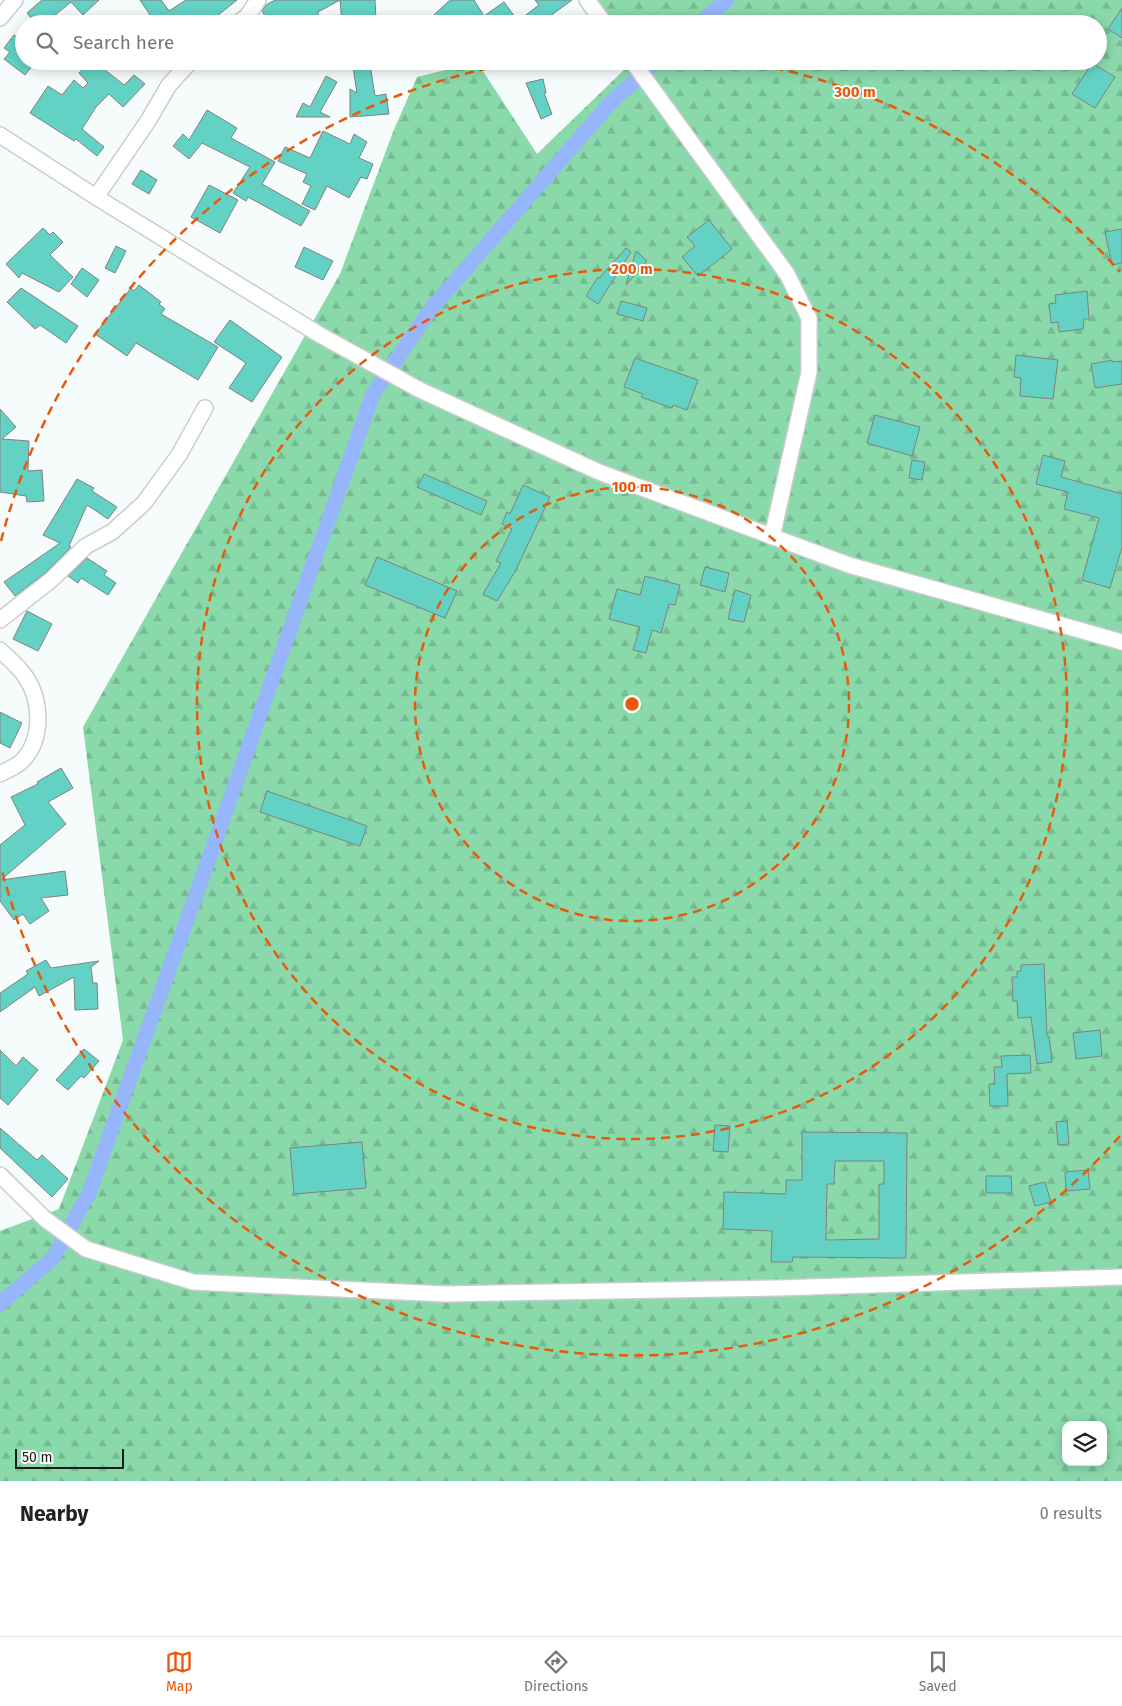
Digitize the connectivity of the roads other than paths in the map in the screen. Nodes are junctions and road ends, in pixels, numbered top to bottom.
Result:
1 (15, 0) edge
2 (258, 0) edge
3 (587, 0) edge
4 (246, 15) edge
5 (598, 15) edge
6 (0, 18) edge
7 (183, 70) edge
8 (638, 70) edge
9 (0, 135) edge
10 (96, 197) junction
11 (205, 408) dead end
12 (772, 536) junction
13 (0, 620) edge
14 (1122, 642) edge
15 (0, 650) edge
16 (0, 774) edge
17 (0, 1175) edge
18 (1122, 1277) edge

1 - 6 street
2 - 4 street
3 - 5 street
7 - 10 street
8 - 12 street
9 - 10 street
10 - 12 street
11 - 13 street
12 - 14 street
15 - 16 street
17 - 18 street

